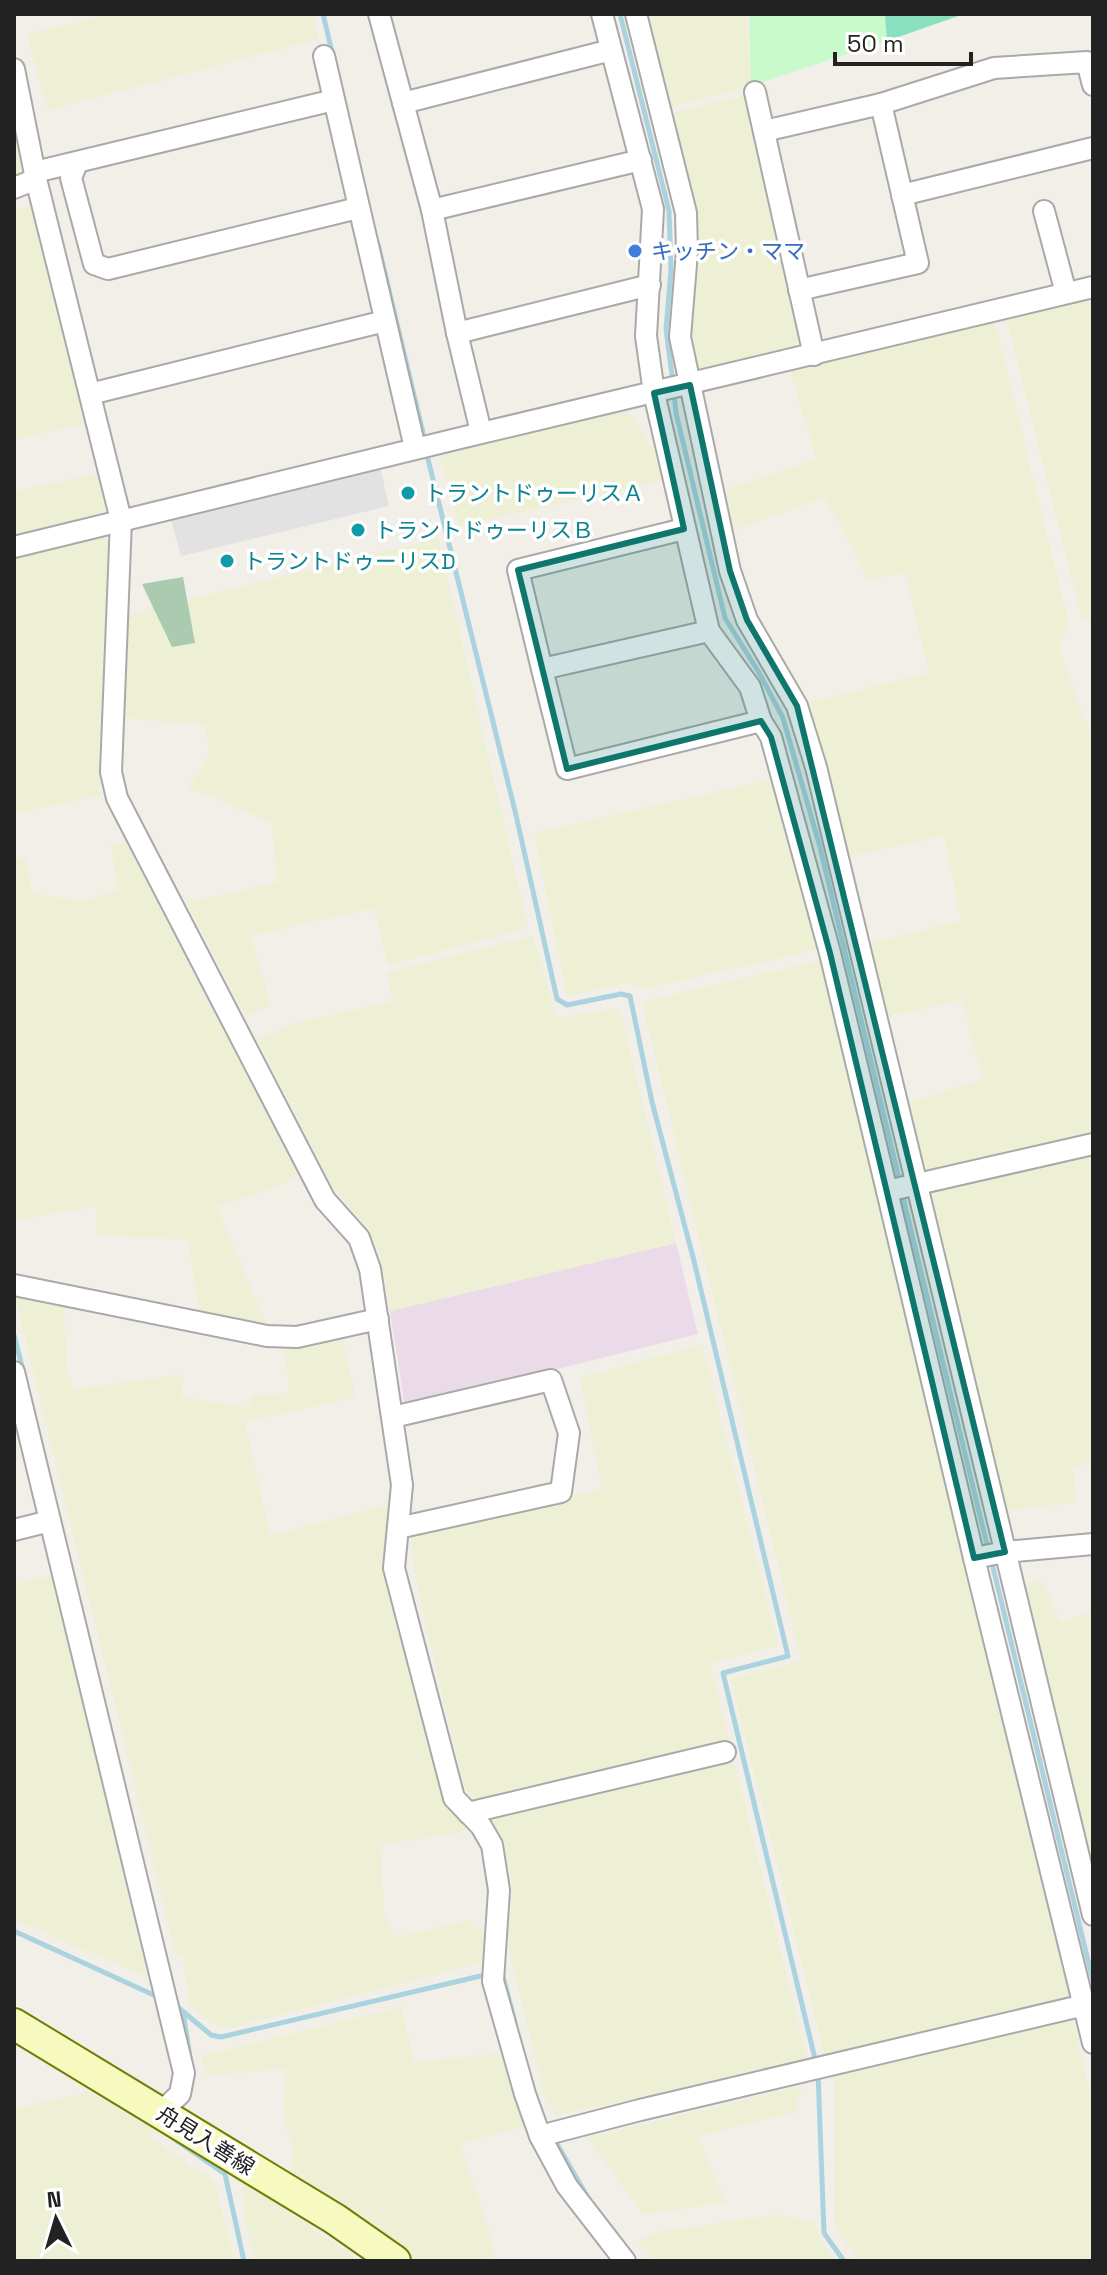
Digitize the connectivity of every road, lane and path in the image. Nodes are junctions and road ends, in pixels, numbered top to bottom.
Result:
1 (379, 14) edge
2 (602, 14) edge
3 (636, 14) edge
4 (611, 50) junction
5 (324, 56) dead end
6 (14, 69) edge
7 (1093, 85) edge
8 (755, 92) dead end
9 (334, 100) junction
10 (403, 103) junction
11 (881, 104) junction
12 (764, 131) junction
13 (1093, 148) edge
14 (641, 160) junction
15 (77, 163) junction
16 (35, 176) junction
17 (14, 188) edge
18 (902, 195) junction
19 (358, 208) junction
20 (432, 210) junction
21 (1044, 211) dead end
22 (650, 285) junction
23 (1093, 287) edge
24 (799, 290) junction
25 (1066, 293) junction
26 (385, 321) junction
27 (457, 333) junction
28 (814, 355) junction
29 (690, 385) junction
30 (654, 393) junction
31 (90, 394) junction
32 (481, 432) junction
33 (415, 448) junction
34 (121, 520) junction
35 (684, 529) junction
36 (14, 547) edge
37 (709, 631) junction
38 (542, 669) junction
39 (761, 721) junction
40 (1093, 1144) edge
41 (917, 1185) junction
42 (887, 1191) junction
43 (14, 1285) edge
44 (378, 1319) junction
45 (14, 1372) edge
46 (17, 1393) edge
47 (393, 1417) junction
48 (50, 1521) junction
49 (398, 1528) junction
50 (14, 1530) edge
51 (1093, 1544) edge
52 (1005, 1552) junction
53 (974, 1558) junction
54 (725, 1752) dead end
55 (468, 1813) junction
56 (1093, 1915) edge
57 (1088, 2004) edge
58 (14, 2024) edge
59 (1093, 2043) edge
60 (161, 2112) junction
61 (540, 2136) junction
62 (395, 2261) edge
63 (625, 2261) edge

1 - 10 street
2 - 4 street
3 - 29 street
4 - 10 street
4 - 14 street
5 - 9 street
6 - 16 street
7 - 11 street
8 - 12 street
9 - 15 street
9 - 19 street
10 - 20 street
11 - 12 street
11 - 18 street
12 - 24 street
13 - 18 street
14 - 20 street
14 - 22 street
15 - 16 street
15 - 19 street
16 - 17 street
16 - 31 street
18 - 24 street
19 - 26 street
20 - 27 street
21 - 25 street
22 - 27 street
22 - 30 street
23 - 25 street
24 - 28 street
25 - 28 street
26 - 31 street
26 - 33 street
27 - 32 street
28 - 29 street
29 - 30 street
29 - 41 street
30 - 32 street
30 - 35 street
31 - 34 street
32 - 33 street
33 - 34 street
34 - 36 street
34 - 44 street
35 - 37 street
35 - 38 street
37 - 38 street
37 - 39 street
38 - 39 street
39 - 42 street
40 - 41 street
41 - 42 street
41 - 52 street
42 - 53 street
43 - 44 street
44 - 47 street
45 - 46 street
46 - 48 street
47 - 49 street
47 - 49 street
48 - 50 street
48 - 60 street
49 - 55 street
51 - 52 street
52 - 53 street
52 - 56 street
53 - 57 street
54 - 55 street
55 - 61 street
57 - 59 street
57 - 61 street
58 - 60 main road, 舟見入善線
60 - 62 main road, 舟見入善線
61 - 63 street

